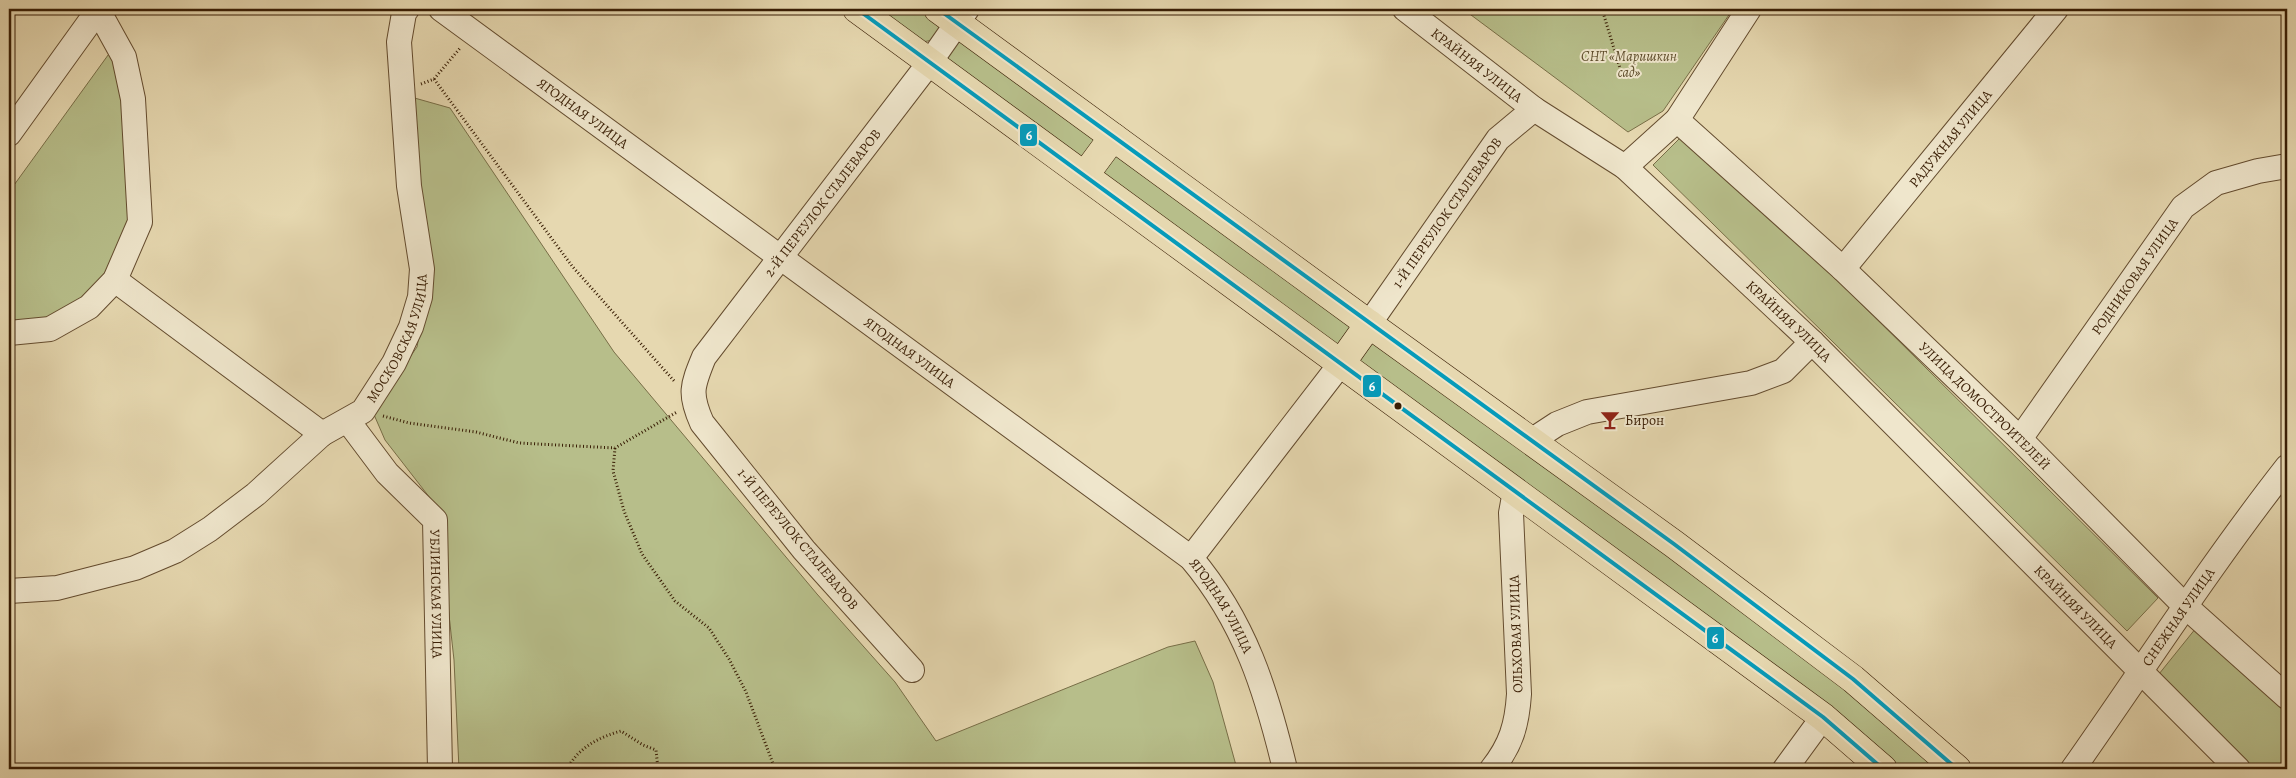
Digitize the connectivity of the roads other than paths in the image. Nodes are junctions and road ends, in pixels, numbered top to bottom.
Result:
1 (99, 9) edge
2 (407, 9) edge
3 (441, 9) edge
4 (857, 9) edge
5 (1404, 9) edge
6 (1748, 9) edge
7 (2056, 9) edge
8 (954, 13) edge
9 (930, 62) junction
10 (1534, 109) junction
11 (1677, 120) junction
12 (9, 134) edge
13 (1114, 137) junction
14 (2287, 166) edge
15 (1624, 167) junction
16 (1085, 175) junction
17 (781, 257) junction
18 (1843, 269) junction
19 (115, 280) junction
20 (1369, 324) junction
21 (9, 333) edge
22 (1812, 342) junction
23 (1342, 362) junction
24 (693, 402) joint
25 (356, 416) junction
26 (322, 434) junction
27 (2020, 439) junction
28 (1531, 441) junction
29 (2287, 467) edge
30 (1518, 492) junction
31 (1191, 558) junction
32 (9, 591) edge
33 (2184, 605) junction
34 (912, 670) dead end
35 (2141, 672) junction
36 (2287, 697) edge
37 (1823, 717) junction
38 (440, 769) edge
39 (1285, 769) edge
40 (1492, 769) edge
41 (1785, 769) edge
42 (1883, 769) edge
43 (1957, 769) edge
44 (2073, 769) edge
45 (2238, 769) edge

1 - 12 street
1 - 19 street
2 - 25 street, МОСКОВСКАЯ УЛИЦА
3 - 17 street, ЯГОДНАЯ УЛИЦА
4 - 9 main road
5 - 10 street, КРАЙНЯЯ УЛИЦА
6 - 11 street
7 - 18 street, РАДУЖНАЯ УЛИЦА
8 - 9 street, 2-Й ПЕРЕУЛОК СТАЛЕВАРОВ
8 - 13 main road
9 - 16 main road
9 - 17 street, 2-Й ПЕРЕУЛОК СТАЛЕВАРОВ
10 - 15 street, КРАЙНЯЯ УЛИЦА
10 - 20 street, 1-Й ПЕРЕУЛОК СТАЛЕВАРОВ
11 - 15 street
11 - 18 street, УЛИЦА ДОМОСТРОИТЕЛЕЙ
13 - 16 main road
13 - 20 main road
14 - 27 street, РОДНИКОВАЯ УЛИЦА
15 - 22 street, КРАЙНЯЯ УЛИЦА
16 - 23 main road
17 - 24 street, 2-Й ПЕРЕУЛОК СТАЛЕВАРОВ
17 - 31 street, ЯГОДНАЯ УЛИЦА
18 - 27 street, УЛИЦА ДОМОСТРОИТЕЛЕЙ
19 - 21 street
19 - 26 street
20 - 23 main road
20 - 28 main road
22 - 28 street
22 - 35 street, КРАЙНЯЯ УЛИЦА
23 - 30 main road
23 - 31 street
24 - 34 street, 1-Й ПЕРЕУЛОК СТАЛЕВАРОВ
25 - 26 street
25 - 38 street, УБЛИНСКАЯ УЛИЦА
26 - 32 street
27 - 33 street, УЛИЦА ДОМОСТРОИТЕЛЕЙ
28 - 43 main road
29 - 33 street, СНЕЖНАЯ УЛИЦА
30 - 37 main road
30 - 40 street, ОЛЬХОВАЯ УЛИЦА
31 - 39 street, ЯГОДНАЯ УЛИЦА
33 - 35 street, СНЕЖНАЯ УЛИЦА
33 - 36 street, УЛИЦА ДОМОСТРОИТЕЛЕЙ
35 - 44 street, СНЕЖНАЯ УЛИЦА
35 - 45 street, КРАЙНЯЯ УЛИЦА
37 - 41 street
37 - 42 main road

